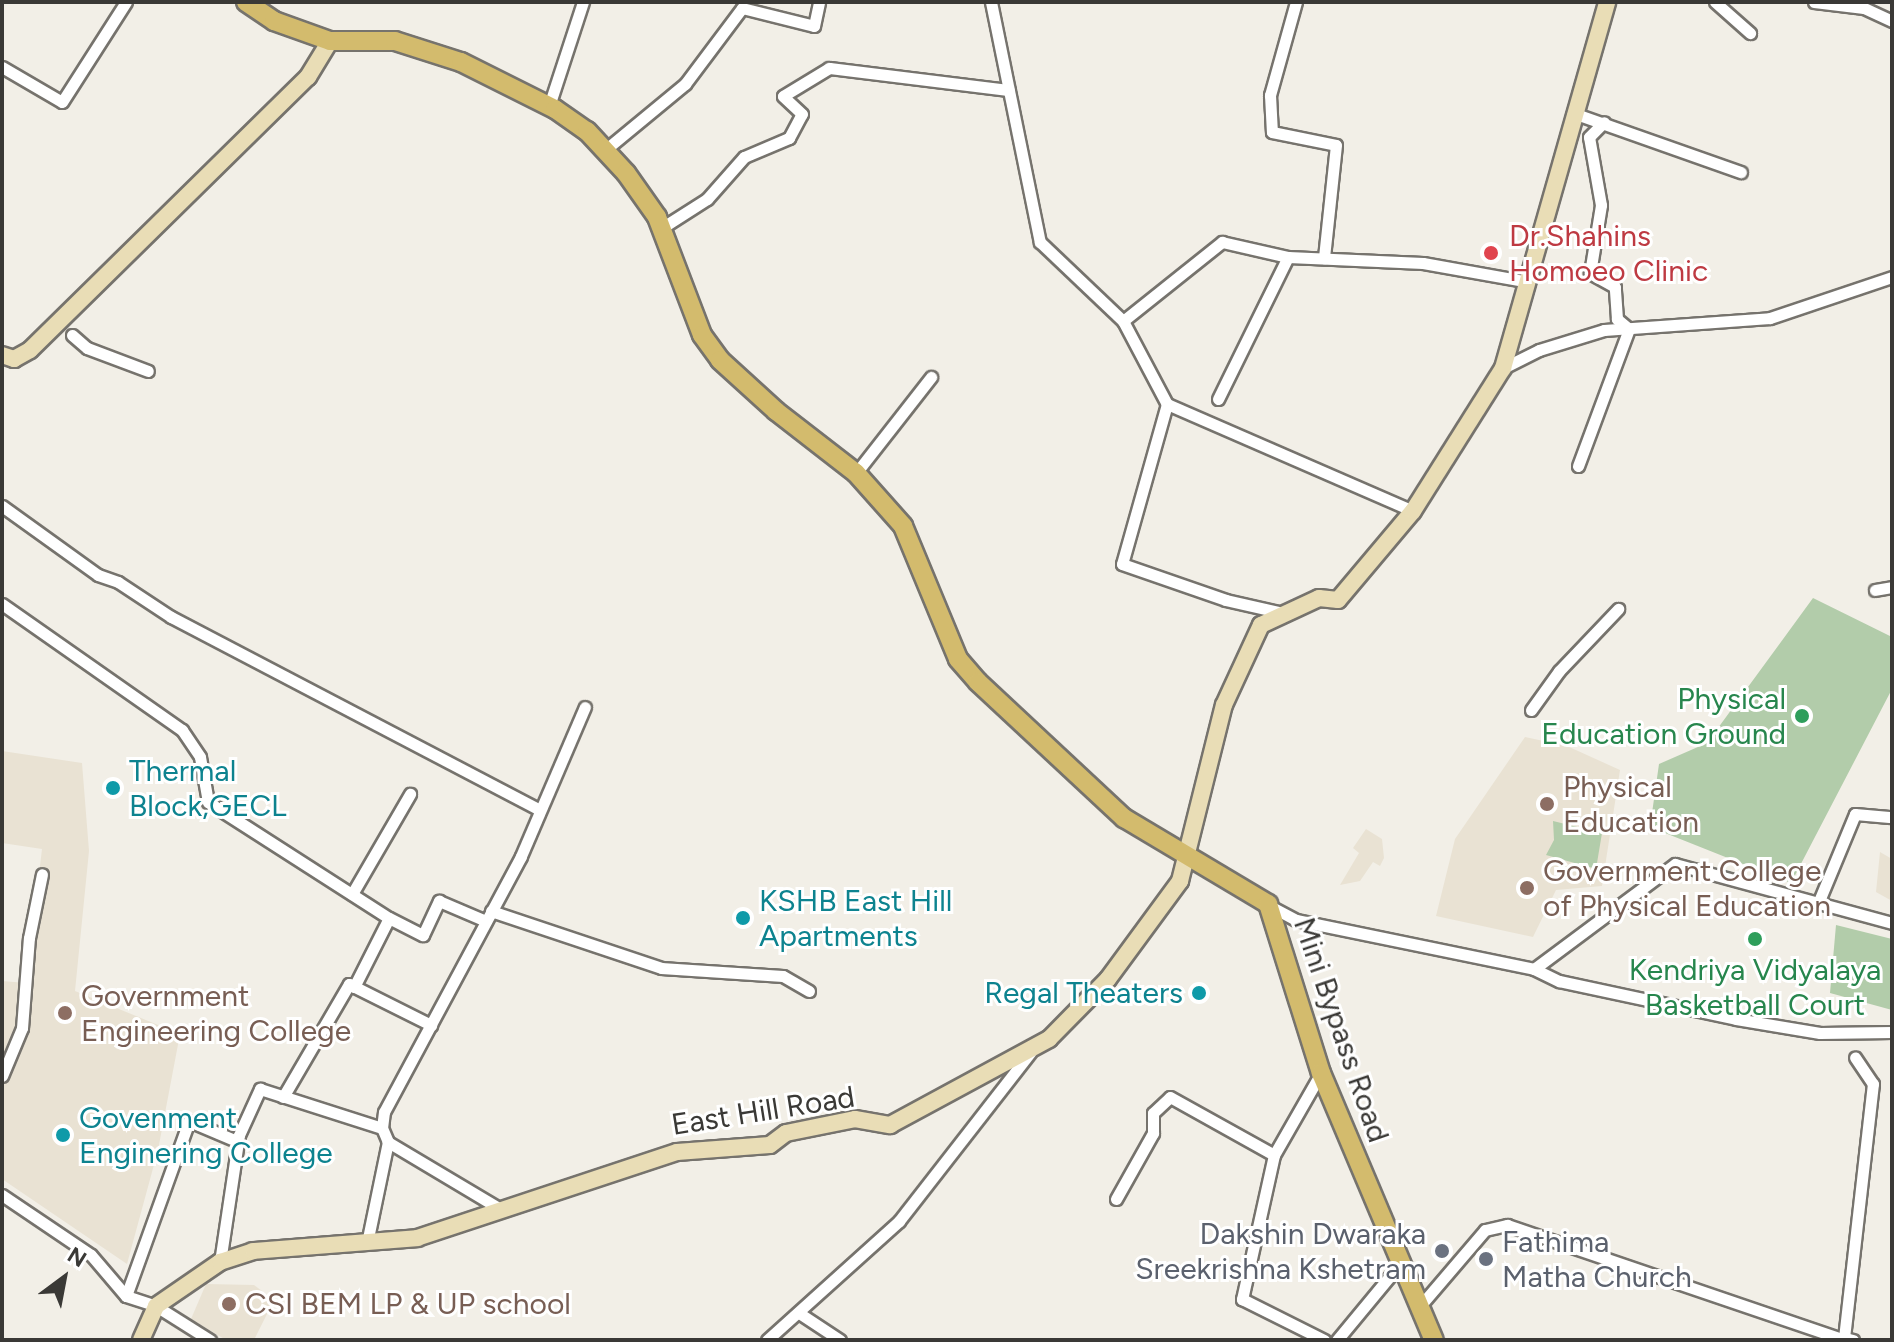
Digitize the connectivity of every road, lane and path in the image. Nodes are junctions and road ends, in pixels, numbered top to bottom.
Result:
1 (126, 2) edge
2 (246, 2) edge
3 (583, 2) edge
4 (819, 2) edge
5 (991, 2) edge
6 (1296, 2) edge
7 (1607, 2) edge
8 (1715, 2) edge
9 (1814, 2) edge
10 (1892, 21) edge
11 (1750, 33) dead end
12 (330, 41) junction
13 (2, 67) edge
14 (1009, 90) junction
15 (549, 106) junction
16 (1573, 113) junction
17 (1604, 122) junction
18 (605, 150) junction
19 (1741, 172) dead end
20 (660, 229) junction
21 (1288, 257) junction
22 (1324, 258) junction
23 (1892, 277) edge
24 (1524, 281) junction
25 (1123, 321) junction
26 (1629, 329) junction
27 (72, 335) dead end
28 (2, 355) edge
29 (1503, 368) junction
30 (148, 371) dead end
31 (931, 377) dead end
32 (1218, 399) dead end
33 (1167, 404) junction
34 (1578, 466) dead end
35 (856, 473) junction
36 (2, 506) edge
37 (1413, 511) junction
38 (1892, 587) edge
39 (1875, 590) dead end
40 (2, 604) edge
41 (1618, 609) dead end
42 (1284, 614) junction
43 (585, 707) dead end
44 (1531, 710) dead end
45 (410, 794) dead end
46 (540, 810) junction
47 (1892, 817) edge
48 (1187, 857) junction
49 (42, 874) dead end
50 (352, 894) junction
51 (1819, 901) junction
52 (1268, 904) junction
53 (489, 916) junction
54 (389, 918) junction
55 (1892, 923) edge
56 (1534, 969) junction
57 (354, 987) junction
58 (809, 991) dead end
59 (431, 1025) junction
60 (1892, 1032) edge
61 (1035, 1047) junction
62 (1855, 1057) dead end
63 (1321, 1073) junction
64 (2, 1076) edge
65 (283, 1097) junction
66 (382, 1128) junction
67 (239, 1142) junction
68 (388, 1142) junction
69 (1274, 1155) junction
70 (2, 1195) edge
71 (1116, 1199) dead end
72 (502, 1210) junction
73 (367, 1243) junction
74 (220, 1262) junction
75 (1399, 1265) junction
76 (126, 1296) junction
77 (156, 1306) junction
78 (1420, 1306) junction
79 (799, 1313) junction
80 (1847, 1339) edge
81 (141, 1340) edge
82 (210, 1340) edge
83 (767, 1340) edge
84 (840, 1340) edge
85 (1324, 1340) edge
86 (1337, 1340) edge
87 (1434, 1340) edge

1 - 13 street
2 - 12 main road, Mini Bypass Road
3 - 15 street
4 - 18 street
5 - 14 street
6 - 22 street
7 - 16 street
8 - 11 street
9 - 10 street
12 - 15 main road, Mini Bypass Road
12 - 28 street
14 - 20 street
14 - 25 street
15 - 18 main road, Mini Bypass Road
16 - 17 street
16 - 24 street
17 - 19 street
17 - 26 street
18 - 20 main road, Mini Bypass Road
20 - 35 main road, Mini Bypass Road
21 - 22 street
21 - 25 street
21 - 32 street
22 - 24 street
23 - 26 street
24 - 29 street
25 - 33 street
26 - 29 street
26 - 34 street
27 - 30 street
29 - 37 street
31 - 35 street
33 - 37 street
33 - 42 street
35 - 48 main road, Mini Bypass Road
36 - 46 street
37 - 42 street, East Hill Road
38 - 39 street
40 - 50 street
41 - 44 street
42 - 48 street, East Hill Road
43 - 46 street
45 - 50 street
46 - 53 street
47 - 51 street
48 - 52 main road, Mini Bypass Road
48 - 61 street, East Hill Road
49 - 64 street
50 - 54 street
51 - 55 street
51 - 56 street
52 - 56 street
52 - 63 main road, Mini Bypass Road
53 - 54 street
53 - 58 street
53 - 59 street
54 - 57 street
56 - 60 street
57 - 59 street
57 - 65 street
59 - 66 street
61 - 72 street, East Hill Road
61 - 79 street
62 - 80 street
63 - 69 street
63 - 75 main road, Mini Bypass Road
65 - 66 street
65 - 67 street
66 - 68 street
67 - 74 street
67 - 76 street
68 - 72 street
68 - 73 street
69 - 71 street
69 - 85 street
70 - 76 street
72 - 73 street, East Hill Road
73 - 74 street, East Hill Road
74 - 77 street, East Hill Road
75 - 78 main road, Mini Bypass Road
75 - 86 street
76 - 77 street
77 - 81 street
77 - 82 street
78 - 80 street
78 - 87 main road, Mini Bypass Road
79 - 83 street
79 - 84 street

